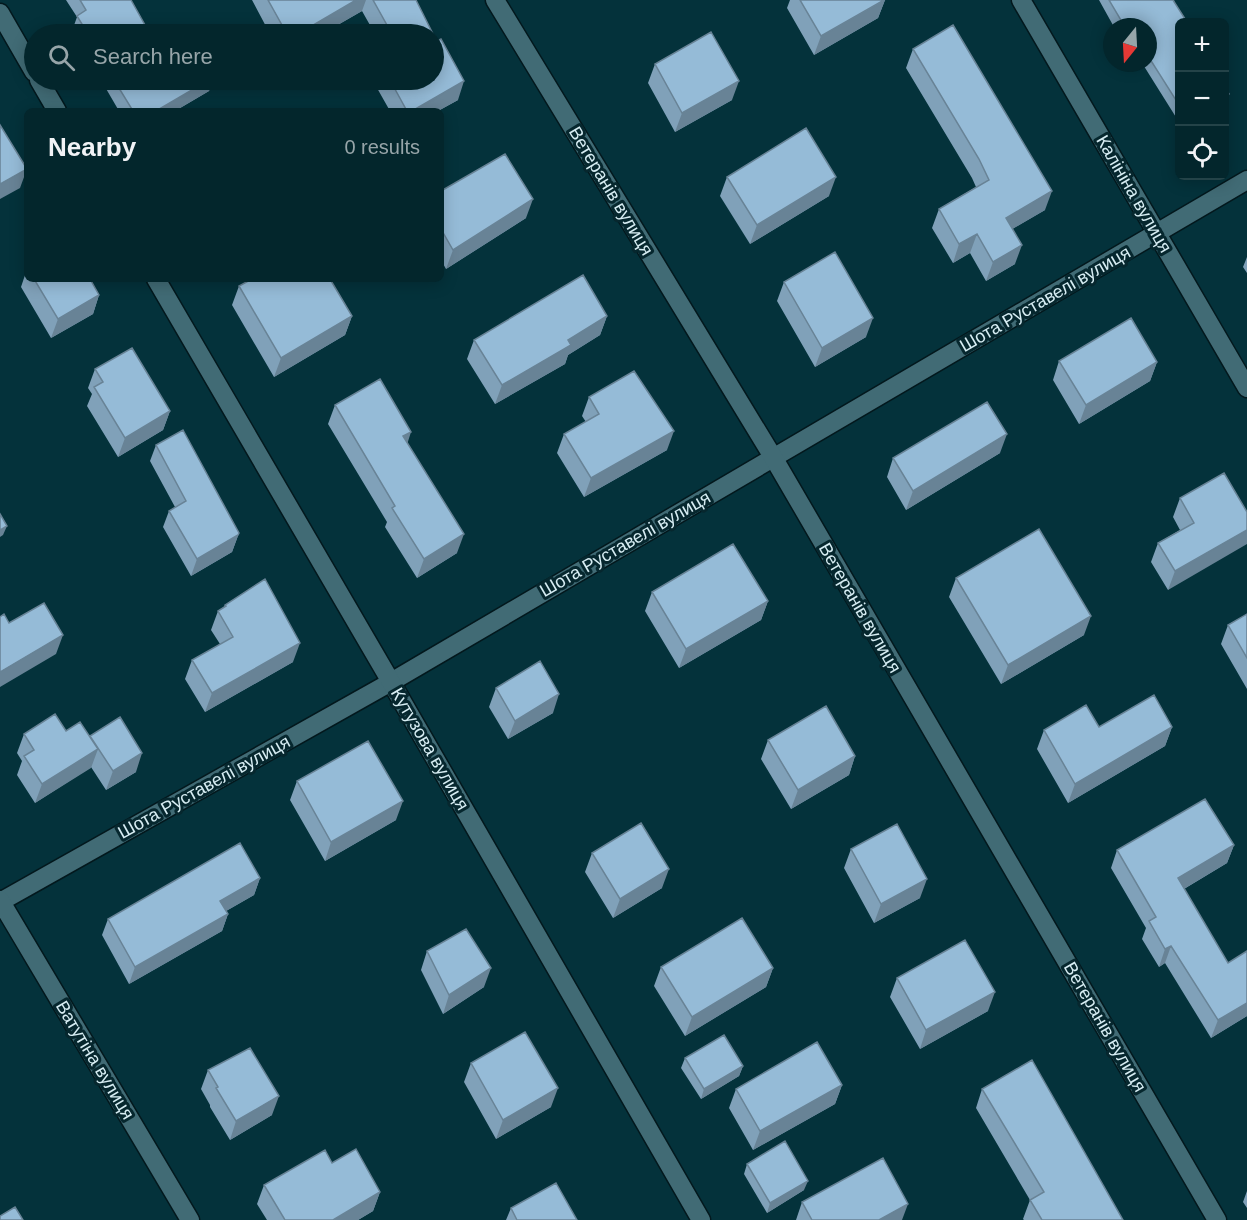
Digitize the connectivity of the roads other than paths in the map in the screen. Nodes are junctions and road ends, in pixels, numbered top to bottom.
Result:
1 (495, 0) edge
2 (1021, 0) edge
3 (0, 13) edge
4 (24, 55) edge
5 (45, 90) edge
6 (55, 108) edge
7 (1247, 180) edge
8 (1157, 234) junction
9 (158, 282) edge
10 (1247, 388) edge
11 (773, 457) junction
12 (391, 681) junction
13 (0, 901) edge
14 (190, 1220) edge
15 (701, 1220) edge
16 (1217, 1220) edge

1 - 11 street, Ветеранів вулиця
2 - 8 street, Калініна вулиця
3 - 4 street
5 - 6 street
7 - 8 street, Шота Руставелі вулиця
8 - 10 street, Калініна вулиця
8 - 11 street, Шота Руставелі вулиця
9 - 12 street, Кутузова вулиця
11 - 12 street, Шота Руставелі вулиця
11 - 16 street, Ветеранів вулиця
12 - 13 street, Шота Руставелі вулиця
12 - 15 street, Кутузова вулиця
13 - 14 street, Ватутіна вулиця

